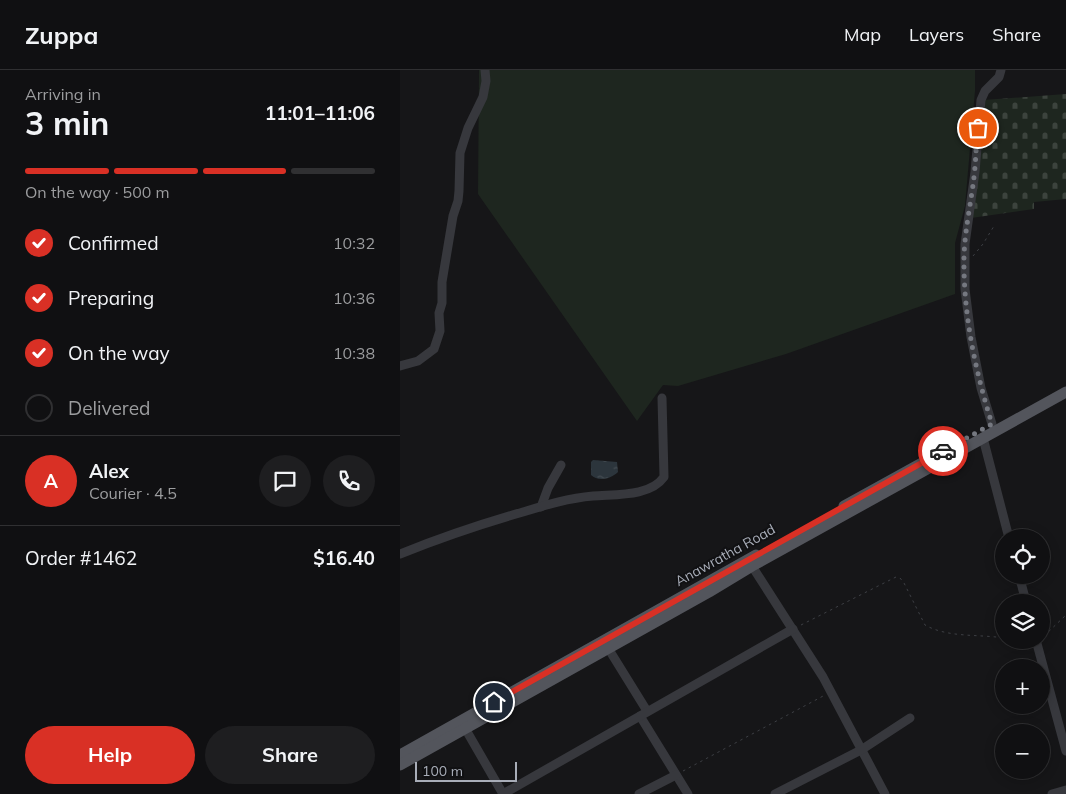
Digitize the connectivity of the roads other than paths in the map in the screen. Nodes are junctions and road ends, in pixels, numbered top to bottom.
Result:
1 (485, 70) edge
2 (1001, 70) edge
3 (400, 366) edge
4 (1066, 383) edge
5 (1066, 392) edge
6 (662, 398) dead end
7 (992, 424) junction
8 (982, 434) junction
9 (561, 464) dead end
10 (541, 507) junction
11 (1007, 529) edge
12 (767, 553) junction
13 (400, 554) edge
14 (752, 566) junction
15 (708, 588) junction
16 (646, 622) junction
17 (793, 629) junction
18 (608, 648) junction
19 (1040, 649) edge
20 (586, 655) junction
21 (643, 714) junction
22 (910, 718) dead end
23 (463, 725) junction
24 (861, 750) junction
25 (1066, 751) edge
26 (400, 755) edge
27 (400, 765) edge
28 (676, 775) junction
29 (1066, 790) edge
30 (503, 794) edge
31 (639, 794) edge
32 (688, 794) edge
33 (774, 794) edge
34 (885, 794) edge
35 (1052, 794) edge

1 - 3 street
2 - 7 street
4 - 7 main road, Anawratha Road
5 - 8 main road, Anawratha Road
6 - 10 street
7 - 8 main road, Anawratha Road
8 - 11 street
8 - 12 main road, Anawratha Road
9 - 10 street
10 - 13 street
12 - 14 main road, Anawratha Road
12 - 15 main road, Anawratha Road
14 - 15 main road, Anawratha Road
14 - 17 street
15 - 16 main road, Anawratha Road
16 - 18 main road, Anawratha Road
16 - 20 main road, Anawratha Road
17 - 21 street
17 - 24 street
18 - 20 main road, Anawratha Road
18 - 21 street
19 - 25 street
20 - 23 main road, Anawratha Road
21 - 28 street
21 - 30 street
22 - 24 street
23 - 26 main road, Anawratha Road
23 - 27 main road, Anawratha Road
23 - 30 street
24 - 33 street
24 - 34 street
28 - 31 street
28 - 32 street
29 - 35 street

